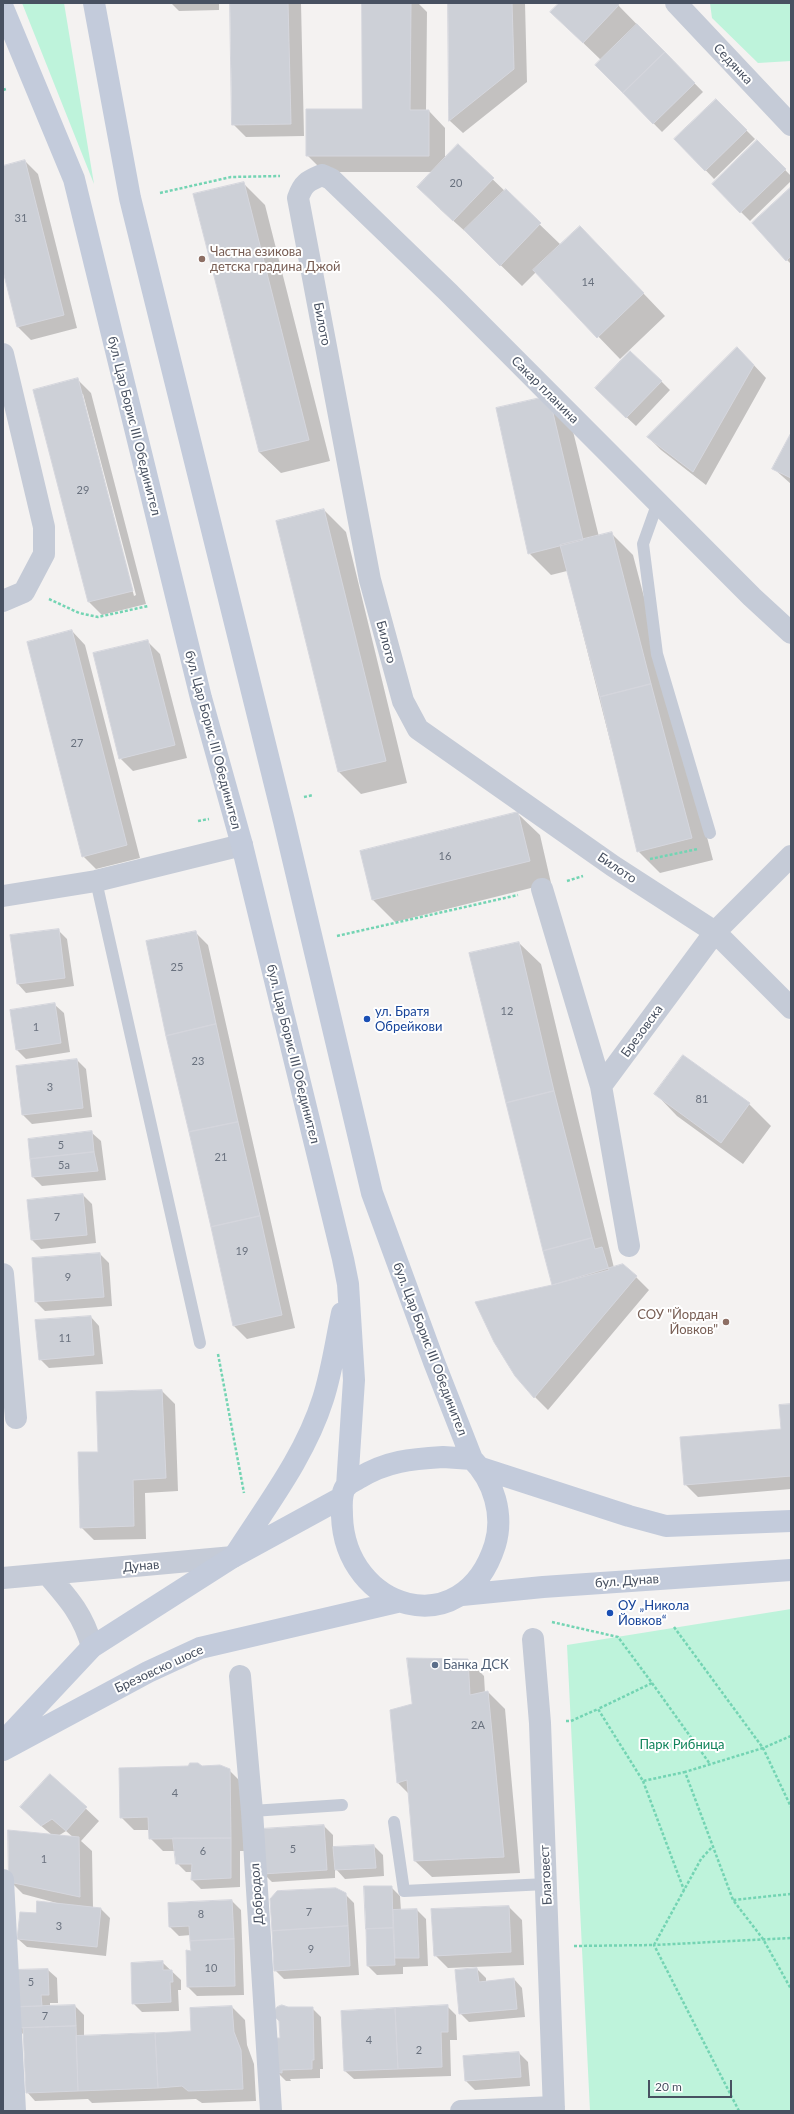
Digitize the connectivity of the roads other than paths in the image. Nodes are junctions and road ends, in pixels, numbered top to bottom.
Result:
1 (94, 3) edge
2 (676, 3) edge
3 (3, 8) edge
4 (791, 125) edge
5 (322, 175) joint
6 (3, 354) edge
7 (658, 502) junction
8 (3, 601) edge
9 (791, 633) edge
10 (710, 833) road end
11 (242, 845) junction
12 (791, 856) edge
13 (96, 881) junction
14 (542, 889) road end
15 (3, 896) edge
16 (715, 932) junction
17 (791, 1008) edge
18 (601, 1086) junction
19 (629, 1246) dead end
20 (3, 1274) edge
21 (348, 1284) junction
22 (200, 1343) road end
23 (16, 1418) dead end
24 (477, 1463) junction
25 (344, 1492) junction
26 (791, 1521) edge
27 (233, 1557) junction
28 (791, 1570) edge
29 (48, 1575) junction
30 (3, 1578) edge
31 (462, 1595) junction
32 (397, 1602) junction
33 (533, 1639) dead end
34 (92, 1647) junction
35 (240, 1676) dead end
36 (3, 1742) edge
37 (3, 1750) edge
38 (342, 1805) dead end
39 (252, 1810) junction
40 (394, 1822) dead end
41 (3, 1880) edge
42 (546, 1884) junction
43 (554, 2109) edge
44 (15, 2111) edge
45 (271, 2111) edge
46 (461, 2111) edge

1 - 24 main road, бул. Цар Борис III Обединител
2 - 4 street, Седянка
3 - 11 main road, бул. Цар Борис III Обединител
5 - 7 street, Сакар планина
5 - 16 street, Билото
6 - 8 street
7 - 9 street, Сакар планина
7 - 10 lane
11 - 13 street
11 - 21 main road, бул. Цар Борис III Обединител
12 - 16 street, Брезовска
13 - 15 street
13 - 22 lane
14 - 18 street
16 - 17 street, Билото
16 - 18 street, Брезовска
18 - 19 street
20 - 23 street
21 - 25 main road, бул. Цар Борис III Обединител
21 - 27 main road
24 - 25 main road
24 - 26 main road
24 - 31 main road, бул. Цар Борис III Обединител
25 - 27 main road
25 - 32 main road, бул. Цар Борис III Обединител
27 - 29 street, Дунав
27 - 34 main road
28 - 31 main road, бул. Дунав
29 - 30 street, Дунав
29 - 34 street
31 - 32 main road
32 - 37 main road, Брезовско шосе
33 - 42 street, Благовест
34 - 36 main road
35 - 39 street, Добродол
38 - 39 lane
39 - 45 street, Добродол
40 - 42 lane
41 - 44 street
42 - 43 street, Благовест
43 - 46 street

